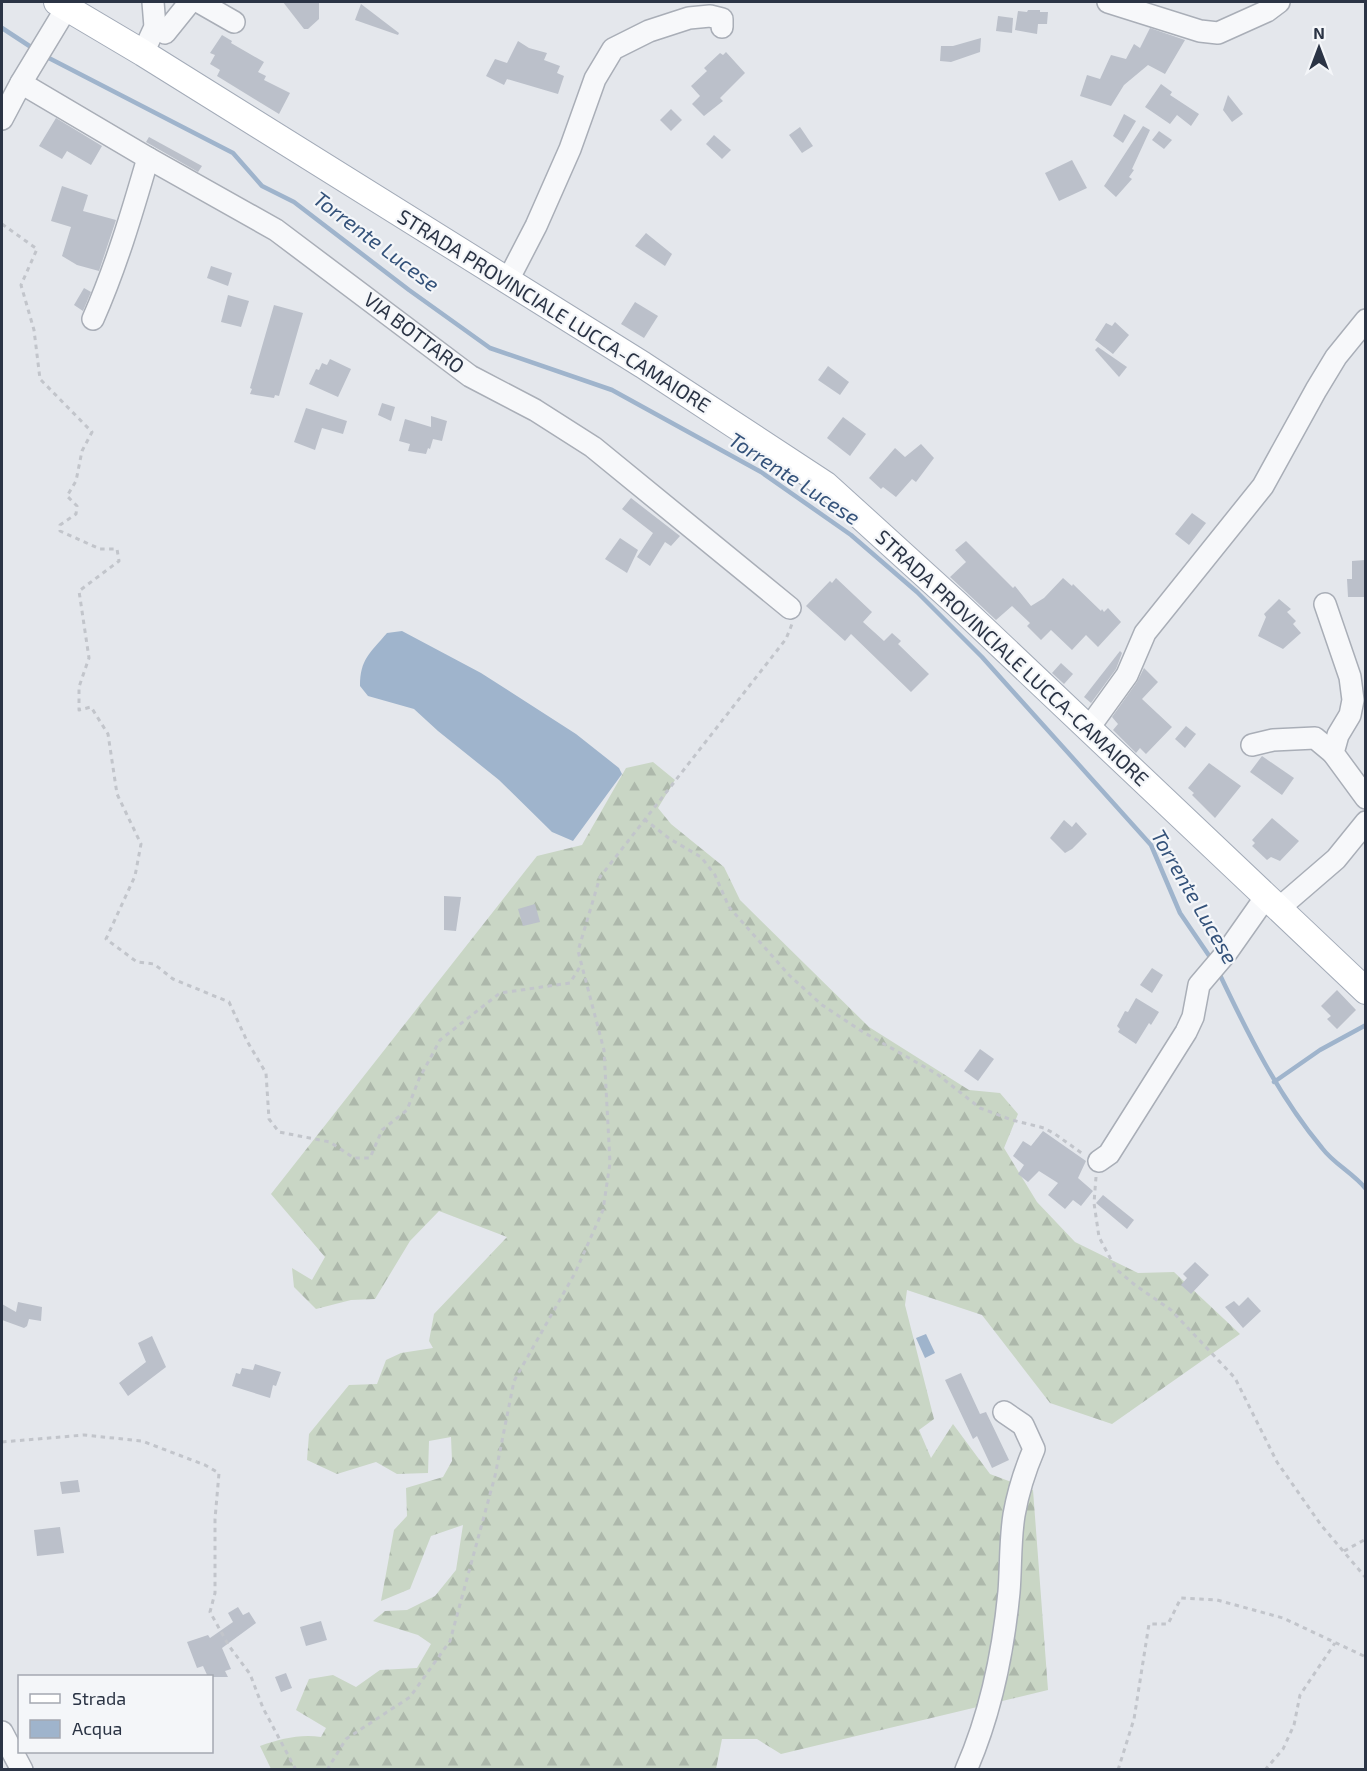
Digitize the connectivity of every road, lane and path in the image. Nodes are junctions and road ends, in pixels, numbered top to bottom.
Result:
1 (153, 2) edge
2 (190, 2) edge
3 (199, 2) edge
4 (1108, 2) edge
5 (1279, 2) edge
6 (62, 4) edge
7 (234, 22) dead end
8 (155, 27) junction
9 (722, 27) dead end
10 (143, 53) junction
11 (23, 79) junction
12 (2, 119) edge
13 (148, 158) junction
14 (2, 224) edge
15 (507, 282) junction
16 (93, 319) dead end
17 (1365, 320) edge
18 (1325, 604) dead end
19 (790, 608) joint
20 (1088, 729) junction
21 (1252, 746) dead end
22 (1333, 753) junction
23 (1365, 798) edge
24 (644, 819) junction
25 (1365, 822) edge
26 (1272, 903) junction
27 (581, 965) junction
28 (1365, 991) edge
29 (1099, 1161) junction
30 (1004, 1412) dead end
31 (2, 1442) edge
32 (1365, 1539) edge
33 (1344, 1551) junction
34 (1365, 1578) edge
35 (1335, 1643) junction
36 (1365, 1657) edge
37 (2, 1732) edge
38 (22, 1770) edge
39 (296, 1770) edge
40 (327, 1770) edge
41 (966, 1770) edge
42 (1118, 1770) edge
43 (1265, 1770) edge

1 - 8 street
2 - 8 street
3 - 7 street
4 - 5 street
6 - 10 main road, STRADA PROVINCIALE LUCCA-CAMAIORE
6 - 11 street
8 - 10 street
9 - 15 street
10 - 15 main road, STRADA PROVINCIALE LUCCA-CAMAIORE
11 - 12 street
11 - 13 street, VIA BOTTARO
13 - 16 street
13 - 19 street, VIA BOTTARO
14 - 27 path
15 - 20 main road, STRADA PROVINCIALE LUCCA-CAMAIORE
17 - 20 street
18 - 22 street
19 - 24 path
20 - 26 main road, STRADA PROVINCIALE LUCCA-CAMAIORE
21 - 22 street
22 - 23 street
24 - 27 path
24 - 29 path
25 - 26 street
26 - 28 main road, STRADA PROVINCIALE LUCCA-CAMAIORE
26 - 29 street
27 - 40 path
29 - 33 path
30 - 41 street
31 - 39 path
32 - 33 path
33 - 34 path
35 - 36 path
35 - 42 path
35 - 43 path
37 - 38 street

